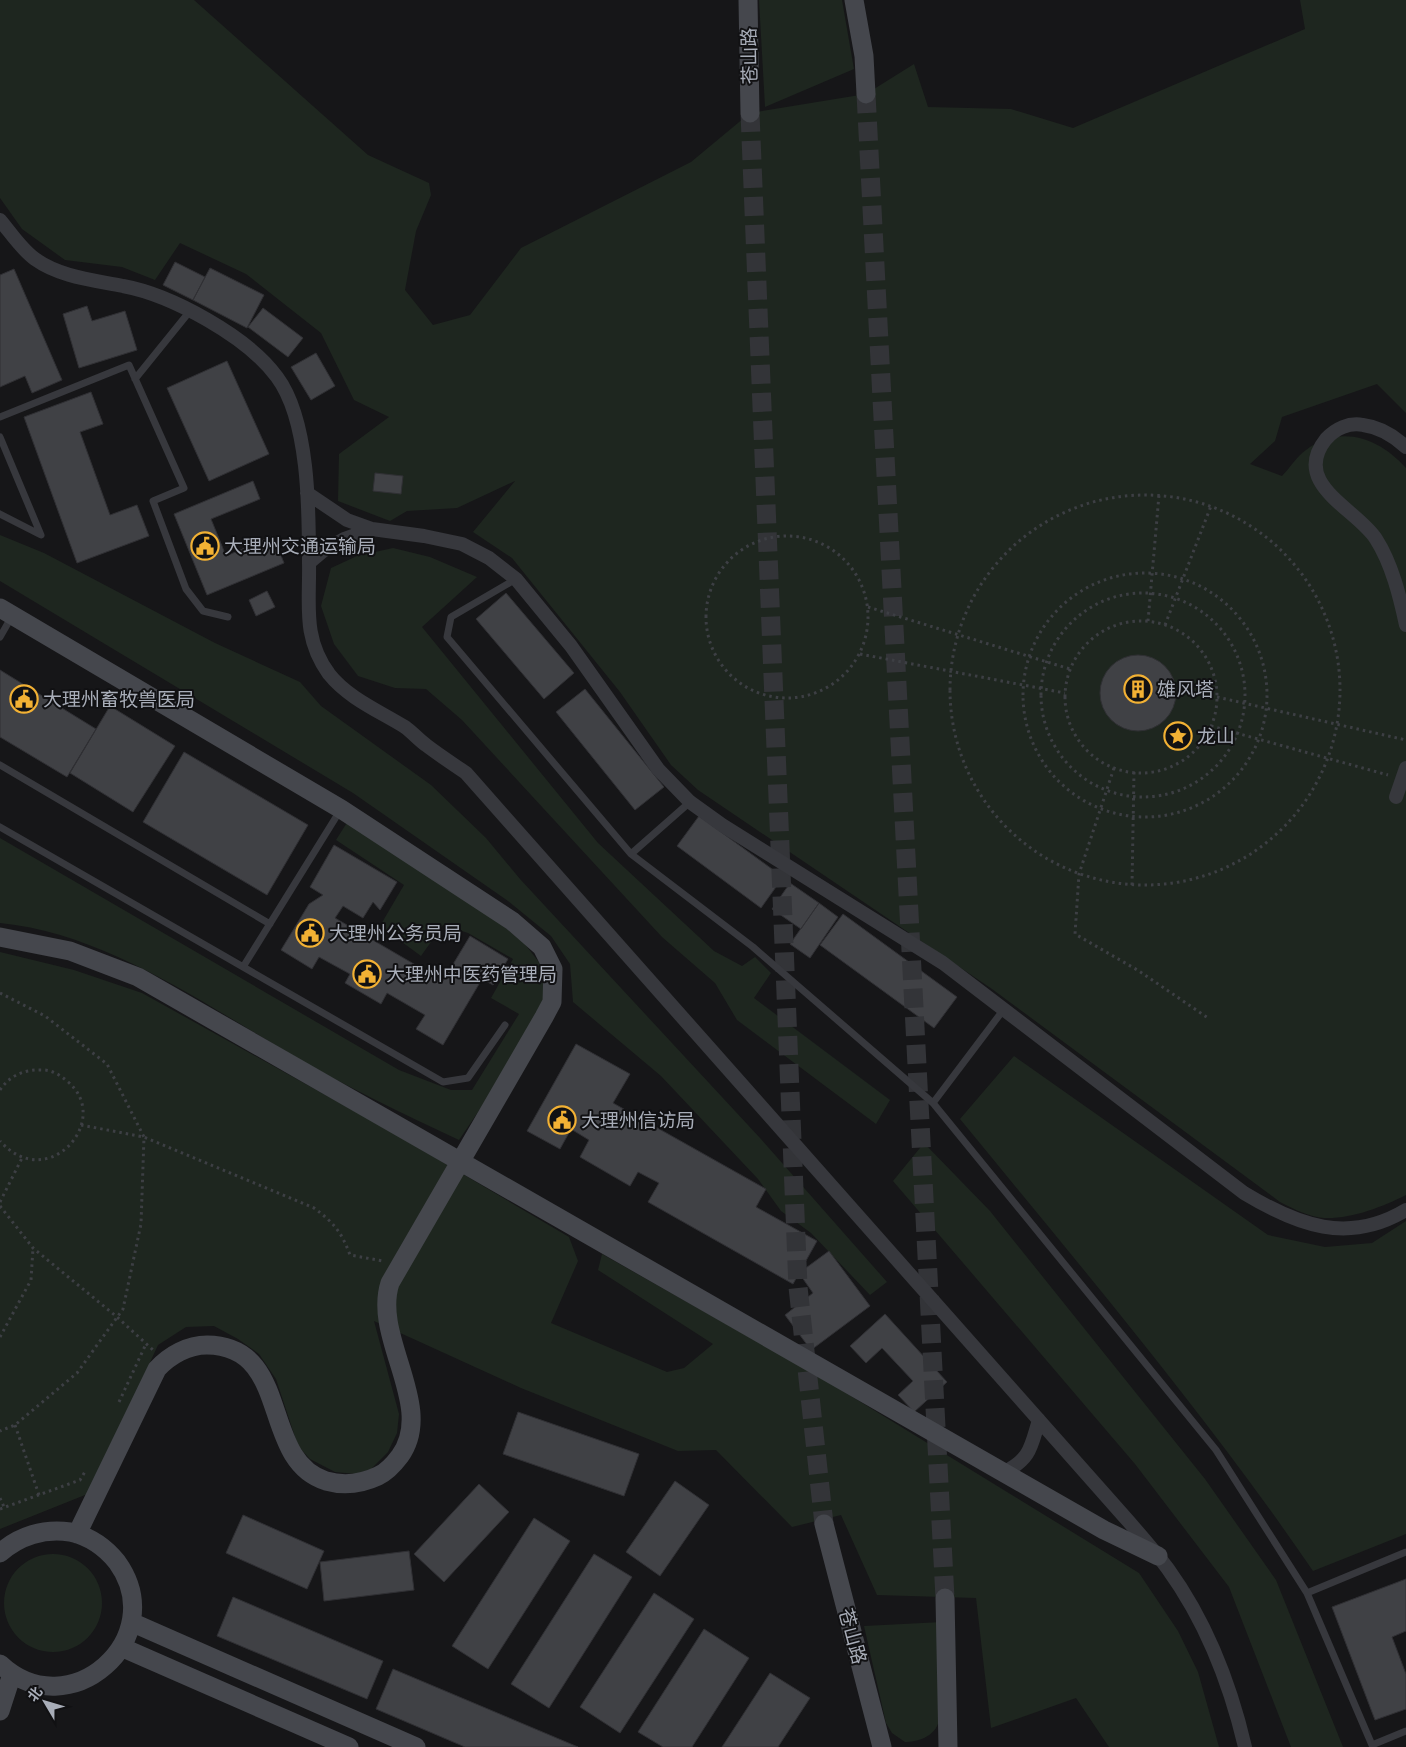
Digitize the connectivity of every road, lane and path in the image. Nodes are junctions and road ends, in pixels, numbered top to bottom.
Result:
1 (748, 0) edge
2 (854, 0) edge
3 (866, 94) tunnel mouth
4 (750, 112) tunnel mouth
5 (0, 220) edge
6 (190, 311) junction
7 (135, 379) junction
8 (0, 417) edge
9 (0, 437) edge
10 (1406, 448) edge
11 (307, 493) junction
12 (1159, 495) junction
13 (1212, 506) junction
14 (0, 514) edge
15 (372, 529) junction
16 (310, 562) junction
17 (1153, 572) junction
18 (1184, 578) junction
19 (516, 579) junction
20 (1151, 592) junction
21 (1176, 598) junction
22 (868, 607) junction
23 (6, 612) edge
24 (228, 617) dead end
25 (1148, 621) junction
26 (1165, 624) junction
27 (1406, 626) edge
28 (958, 634) junction
29 (0, 637) edge
30 (860, 654) junction
31 (1029, 656) junction
32 (1046, 661) junction
33 (1071, 669) junction
34 (951, 672) junction
35 (1022, 685) junction
36 (1041, 689) junction
37 (1065, 693) junction
38 (1217, 697) junction
39 (1245, 703) junction
40 (1267, 708) junction
41 (1336, 724) junction
42 (1211, 726) junction
43 (1238, 733) junction
44 (1260, 740) junction
45 (1406, 740) edge
46 (1327, 758) junction
47 (0, 766) edge
48 (1114, 768) junction
49 (1134, 772) junction
50 (1404, 774) edge
51 (1106, 790) junction
52 (1133, 796) junction
53 (1396, 797) dead end
54 (690, 802) junction
55 (341, 809) junction
56 (1100, 810) junction
57 (1133, 818) junction
58 (0, 827) edge
59 (631, 854) junction
60 (1079, 874) junction
61 (1132, 885) junction
62 (270, 924) junction
63 (0, 937) edge
64 (243, 967) junction
65 (0, 993) edge
66 (1004, 1009) junction
67 (1208, 1018) dead end
68 (505, 1025) dead end
69 (0, 1090) edge
70 (933, 1103) junction
71 (81, 1125) junction
72 (144, 1137) junction
73 (0, 1141) edge
74 (22, 1158) junction
75 (461, 1162) junction
76 (0, 1202) edge
77 (0, 1206) edge
78 (1406, 1210) edge
79 (33, 1248) junction
80 (400, 1264) junction
81 (118, 1317) junction
82 (0, 1337) edge
83 (146, 1344) junction
84 (164, 1361) junction
85 (117, 1407) dead end
86 (1039, 1420) junction
87 (15, 1425) junction
88 (0, 1431) edge
89 (88, 1468) dead end
90 (1004, 1472) junction
91 (39, 1495) junction
92 (0, 1498) edge
93 (2, 1508) edge
94 (824, 1524) tunnel mouth
95 (77, 1534) junction
96 (1406, 1552) edge
97 (0, 1553) edge
98 (1158, 1556) junction
99 (1307, 1593) junction
100 (945, 1598) tunnel mouth
101 (131, 1622) junction
102 (121, 1647) junction
103 (6, 1669) edge
104 (0, 1711) edge
105 (1406, 1731) edge
106 (349, 1747) edge
107 (416, 1747) edge
108 (882, 1747) edge
109 (948, 1747) edge
110 (1245, 1747) edge

1 - 4 street, 苍山路
2 - 3 street
5 - 6 street
6 - 7 lane
6 - 11 street
7 - 8 lane
7 - 24 lane
9 - 14 lane
10 - 27 street
11 - 15 street
11 - 16 street
12 - 13 path
12 - 17 path
12 - 28 path
13 - 18 path
13 - 41 path
15 - 16 street
15 - 19 street
16 - 86 street
17 - 18 path
17 - 20 path
17 - 31 path
18 - 21 path
18 - 40 path
19 - 54 street
19 - 59 lane
20 - 21 path
20 - 25 path
20 - 32 path
21 - 26 path
21 - 39 path
22 - 28 path
22 - 30 path
22 - 30 path
23 - 29 lane
23 - 55 street
25 - 26 path
25 - 33 path
26 - 38 path
28 - 31 path
28 - 34 path
30 - 34 path
31 - 32 path
31 - 35 path
32 - 33 path
32 - 36 path
33 - 37 path
34 - 35 path
34 - 60 path
35 - 36 path
35 - 56 path
36 - 37 path
36 - 51 path
37 - 48 path
38 - 39 path
38 - 42 path
39 - 40 path
39 - 43 path
40 - 41 path
40 - 44 path
41 - 45 path
41 - 46 path
42 - 43 path
42 - 49 path
43 - 44 path
43 - 52 path
44 - 46 path
44 - 57 path
46 - 50 path
46 - 61 path
47 - 62 lane
48 - 49 path
48 - 51 path
49 - 52 path
50 - 53 street
51 - 52 path
51 - 56 path
52 - 57 path
54 - 59 lane
54 - 66 street
55 - 62 lane
55 - 75 street
56 - 57 path
56 - 60 path
57 - 61 path
58 - 64 lane
59 - 70 lane
60 - 61 path
60 - 67 path
62 - 64 lane
63 - 75 street
64 - 68 lane
65 - 72 path
66 - 70 lane
66 - 78 street
69 - 71 path
70 - 99 lane
71 - 72 path
71 - 74 path
72 - 80 path
72 - 81 path
73 - 74 path
74 - 76 path
75 - 80 street
75 - 90 street
77 - 79 path
79 - 81 path
79 - 82 path
80 - 84 street
81 - 83 path
81 - 87 path
83 - 84 path
83 - 85 path
84 - 95 street
86 - 90 street
86 - 98 street
87 - 88 path
87 - 91 path
89 - 91 path
90 - 98 street
91 - 93 path
92 - 93 path
94 - 108 street, 苍山路
95 - 97 street
95 - 101 street
96 - 99 lane
98 - 110 street
99 - 105 lane
100 - 109 street
101 - 102 street
101 - 107 street
102 - 103 street
102 - 106 street
103 - 104 street

